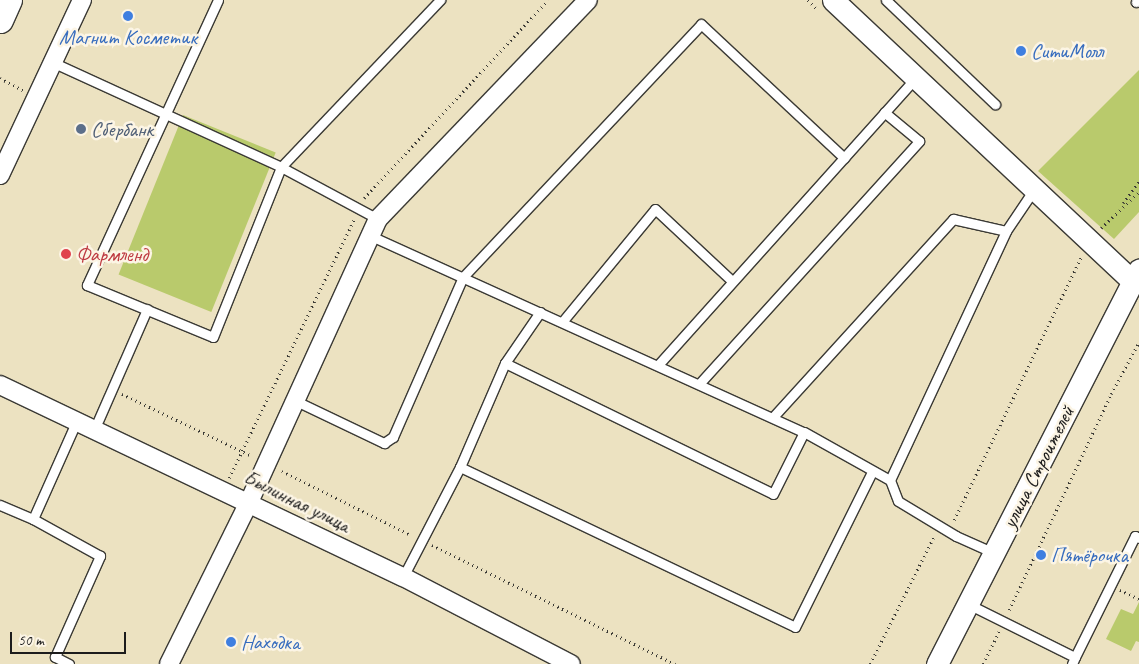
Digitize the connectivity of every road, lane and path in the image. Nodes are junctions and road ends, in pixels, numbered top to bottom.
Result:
1 (10, 0) edge
2 (82, 0) edge
3 (218, 0) edge
4 (440, 0) edge
5 (588, 0) edge
6 (832, 0) edge
7 (886, 0) edge
8 (0, 20) edge
9 (52, 62) junction
10 (916, 77) junction
11 (0, 78) edge
12 (36, 96) junction
13 (995, 104) dead end
14 (166, 112) junction
15 (884, 112) junction
16 (844, 158) junction
17 (281, 167) junction
18 (0, 175) edge
19 (1139, 181) edge
20 (1035, 188) junction
21 (1139, 192) edge
22 (1120, 206) junction
23 (378, 219) junction
24 (1006, 231) junction
25 (371, 236) junction
26 (1089, 240) junction
27 (462, 277) junction
28 (1137, 279) edge
29 (731, 280) junction
30 (147, 309) junction
31 (540, 312) junction
32 (562, 322) junction
33 (1139, 342) edge
34 (505, 363) junction
35 (658, 365) junction
36 (700, 384) junction
37 (0, 385) edge
38 (112, 389) junction
39 (296, 401) junction
40 (773, 417) junction
41 (77, 420) junction
42 (94, 430) junction
43 (804, 432) junction
44 (267, 463) junction
45 (460, 467) junction
46 (872, 472) junction
47 (890, 480) junction
48 (249, 502) junction
49 (0, 505) edge
50 (33, 520) junction
51 (944, 528) junction
52 (1139, 538) edge
53 (422, 541) junction
54 (994, 553) junction
55 (403, 578) junction
56 (1111, 585) junction
57 (1139, 599) edge
58 (968, 604) junction
59 (1003, 622) junction
60 (1074, 661) edge
61 (69, 664) edge
62 (169, 664) edge
63 (571, 664) edge
64 (676, 664) edge
65 (870, 664) edge
66 (937, 664) edge
67 (983, 664) edge

1 - 8 main road
2 - 9 street
3 - 14 lane
4 - 17 lane
5 - 23 street
6 - 10 street
7 - 13 lane
9 - 12 street
9 - 14 lane
10 - 15 lane
10 - 20 street
11 - 12 path
12 - 18 street
14 - 17 lane
14 - 30 lane
15 - 16 lane
15 - 36 lane
16 - 27 lane
16 - 29 lane
17 - 23 lane
17 - 30 lane
19 - 22 path
20 - 24 lane
20 - 26 street
21 - 22 path
22 - 26 path
23 - 25 street
24 - 40 lane
24 - 47 lane
25 - 27 lane
25 - 39 street
26 - 28 street
26 - 51 path
27 - 31 lane
27 - 39 lane
28 - 54 street, улица Строителей
29 - 32 lane
29 - 35 lane
30 - 38 lane
31 - 32 lane
31 - 34 lane
32 - 35 lane
33 - 59 path
34 - 43 lane
34 - 45 lane
35 - 36 lane
36 - 40 lane
37 - 41 street, Былинная улица
38 - 42 lane
38 - 44 path
39 - 44 street
40 - 43 lane
41 - 42 street, Былинная улица
41 - 50 lane
42 - 48 street, Былинная улица
43 - 46 lane
44 - 48 street
44 - 53 path
45 - 46 lane
45 - 53 lane
46 - 47 lane
47 - 51 lane
48 - 55 street, Былинная улица
48 - 62 street
49 - 50 lane
50 - 61 lane
51 - 54 lane
51 - 65 path
52 - 56 lane
53 - 55 lane
53 - 64 path
54 - 58 street, улица Строителей
55 - 63 street, Былинная улица
56 - 57 path
56 - 60 lane
58 - 59 lane
58 - 66 street, улица Строителей
59 - 60 lane
59 - 67 path

